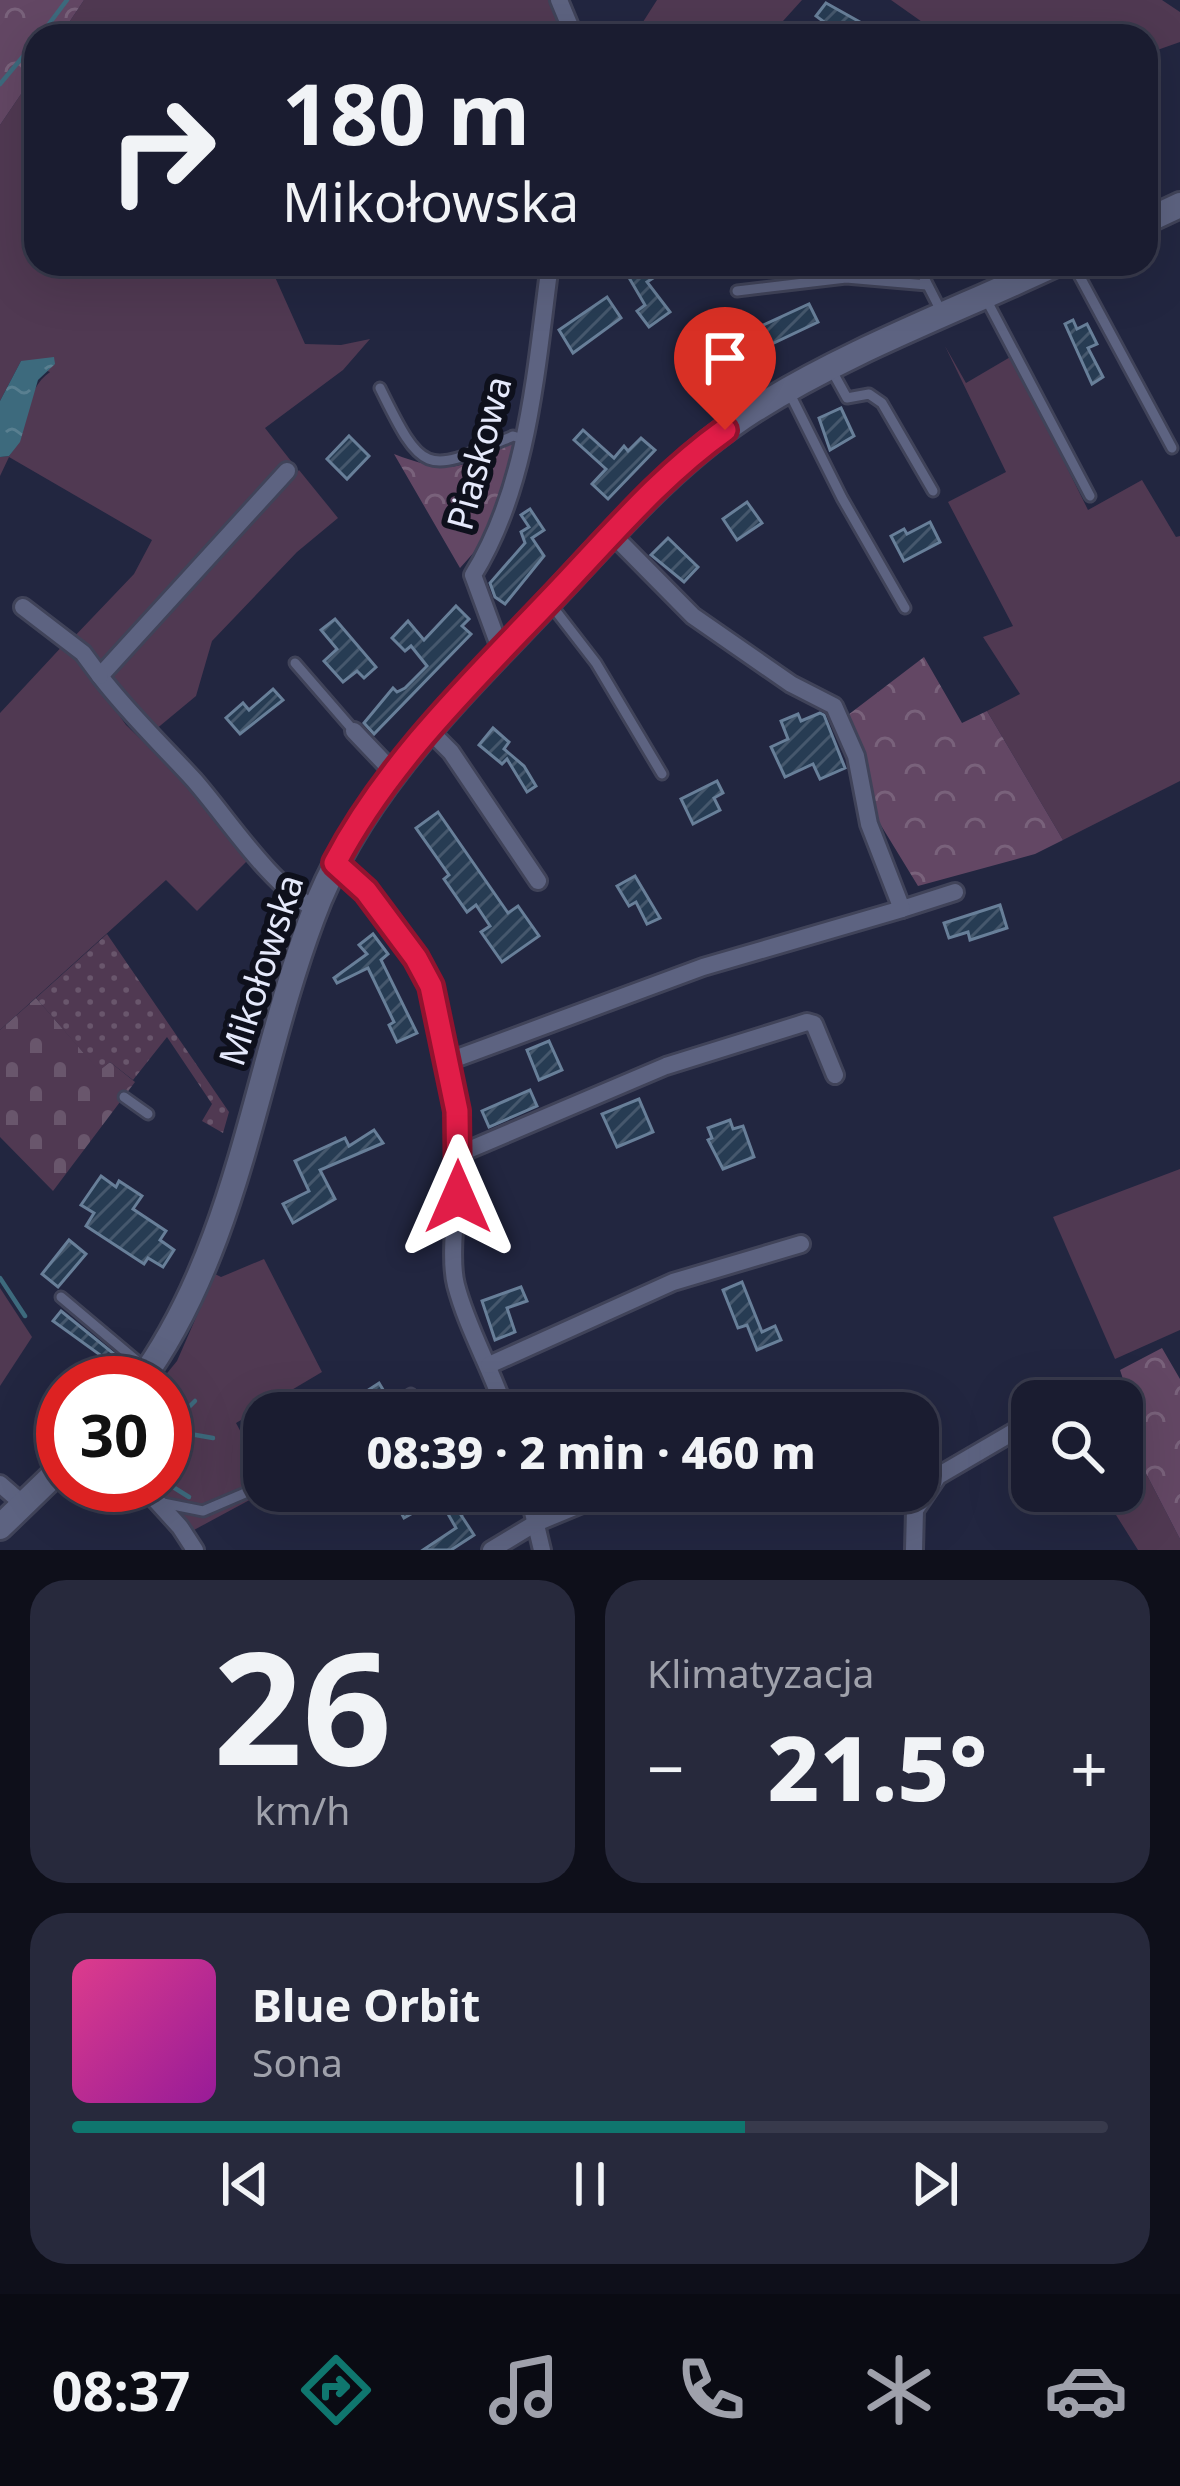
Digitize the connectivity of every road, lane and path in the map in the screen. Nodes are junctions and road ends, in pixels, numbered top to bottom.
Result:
1 (548, 276) edge
2 (923, 276) edge
3 (1044, 276) edge
4 (1079, 276) edge
5 (927, 285) junction
6 (737, 290) dead end
7 (986, 297) junction
8 (944, 316) junction
9 (831, 369) junction
10 (380, 388) dead end
11 (788, 390) junction
12 (524, 439) junction
13 (1172, 448) dead end
14 (287, 471) dead end
15 (933, 490) dead end
16 (1090, 496) dead end
17 (612, 534) junction
18 (548, 602) junction
19 (23, 607) dead end
20 (904, 608) dead end
21 (505, 648) junction
22 (295, 663) dead end
23 (100, 676) junction
24 (429, 730) junction
25 (354, 731) joint
26 (393, 772) junction
27 (662, 774) dead end
28 (335, 863) junction
29 (538, 881) dead end
30 (955, 892) dead end
31 (315, 909) junction
32 (902, 909) junction
33 (448, 1061) junction
34 (835, 1075) dead end
35 (124, 1097) dead end
36 (148, 1114) dead end
37 (459, 1154) junction
38 (801, 1244) dead end
39 (62, 1297) dead end
40 (122, 1356) edge
41 (157, 1356) edge
42 (489, 1365) junction
43 (499, 1392) edge
44 (1011, 1433) edge
45 (939, 1475) edge
46 (0, 1484) edge
47 (36, 1492) edge
48 (243, 1494) edge
49 (23, 1504) junction
50 (192, 1509) edge
51 (166, 1512) edge
52 (533, 1512) edge
53 (562, 1512) edge
54 (913, 1512) edge
55 (536, 1523) junction
56 (0, 1527) edge
57 (195, 1550) edge
58 (491, 1550) edge
59 (542, 1550) edge
60 (914, 1550) edge

1 - 12 street, Piaskowa
2 - 5 lane
3 - 7 main road, Mikołowska
4 - 13 lane
5 - 6 lane
5 - 8 lane
7 - 8 main road, Mikołowska
7 - 16 lane
8 - 9 main road, Mikołowska
9 - 11 main road, Mikołowska
9 - 15 lane
10 - 12 lane
11 - 17 main road, Mikołowska
11 - 20 lane
12 - 21 street, Piaskowa
14 - 23 street
17 - 18 main road, Mikołowska
17 - 32 street
18 - 21 main road, Mikołowska
18 - 27 lane
19 - 23 street
21 - 24 main road, Mikołowska
22 - 25 lane
23 - 31 street
24 - 26 main road, Mikołowska
24 - 29 street
25 - 26 street
26 - 28 main road, Mikołowska
28 - 31 main road, Mikołowska
28 - 33 street
30 - 32 street
31 - 41 main road, Mikołowska
32 - 33 street
33 - 37 street
34 - 37 street
35 - 36 lane
37 - 42 street
38 - 42 street
39 - 40 lane
42 - 43 street
44 - 45 street
46 - 49 street
47 - 49 main road
48 - 50 lane
49 - 56 main road
51 - 57 street
52 - 55 street
53 - 55 street
54 - 60 street
55 - 58 street
55 - 59 street

